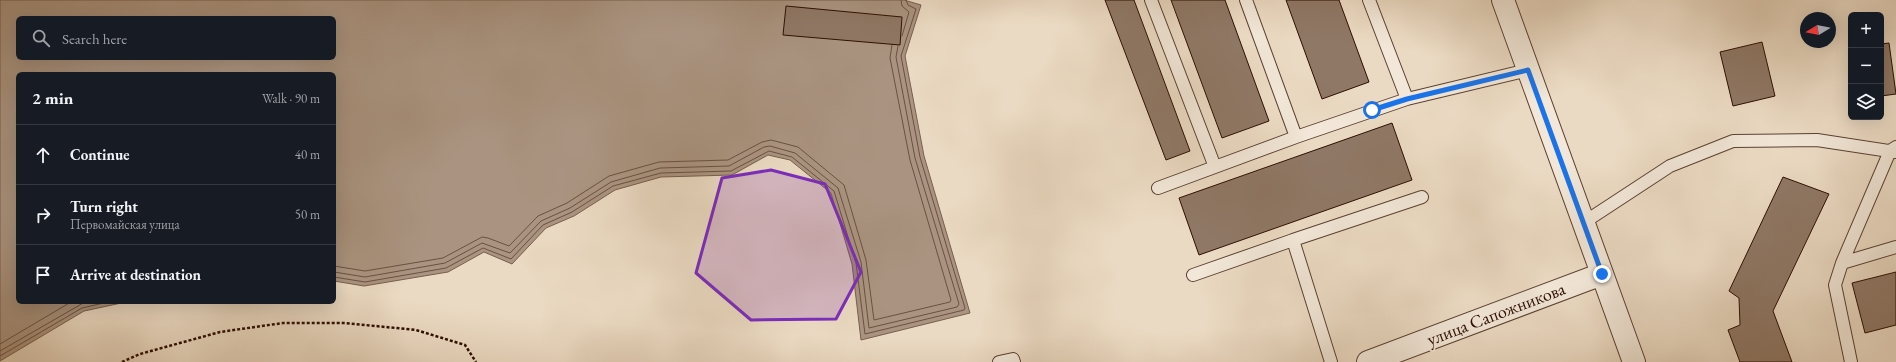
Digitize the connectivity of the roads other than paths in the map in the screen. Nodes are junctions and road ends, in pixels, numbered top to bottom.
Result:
1 (1151, 0) edge
2 (1246, 0) edge
3 (1369, 0) edge
4 (1503, 0) edge
5 (1528, 70) junction
6 (1407, 99) junction
7 (1296, 137) junction
8 (1894, 150) edge
9 (1215, 167) junction
10 (1158, 188) dead end
11 (1422, 197) dead end
12 (1583, 223) junction
13 (1292, 240) junction
14 (1896, 247) edge
15 (1842, 263) junction
16 (1602, 274) junction
17 (1193, 275) dead end
18 (999, 362) edge
19 (1014, 362) edge
20 (1331, 362) edge
21 (1368, 362) edge
22 (1634, 362) edge
23 (1851, 362) edge

1 - 9 lane
2 - 7 lane
3 - 6 lane
4 - 5 street
5 - 6 lane
5 - 12 street
6 - 7 lane
7 - 9 lane
8 - 12 lane
8 - 15 lane
9 - 10 lane
11 - 13 lane
12 - 16 street
13 - 17 lane
13 - 20 lane
14 - 15 lane
15 - 23 lane
16 - 21 street, улица Сапожникова
16 - 22 street
18 - 19 lane

